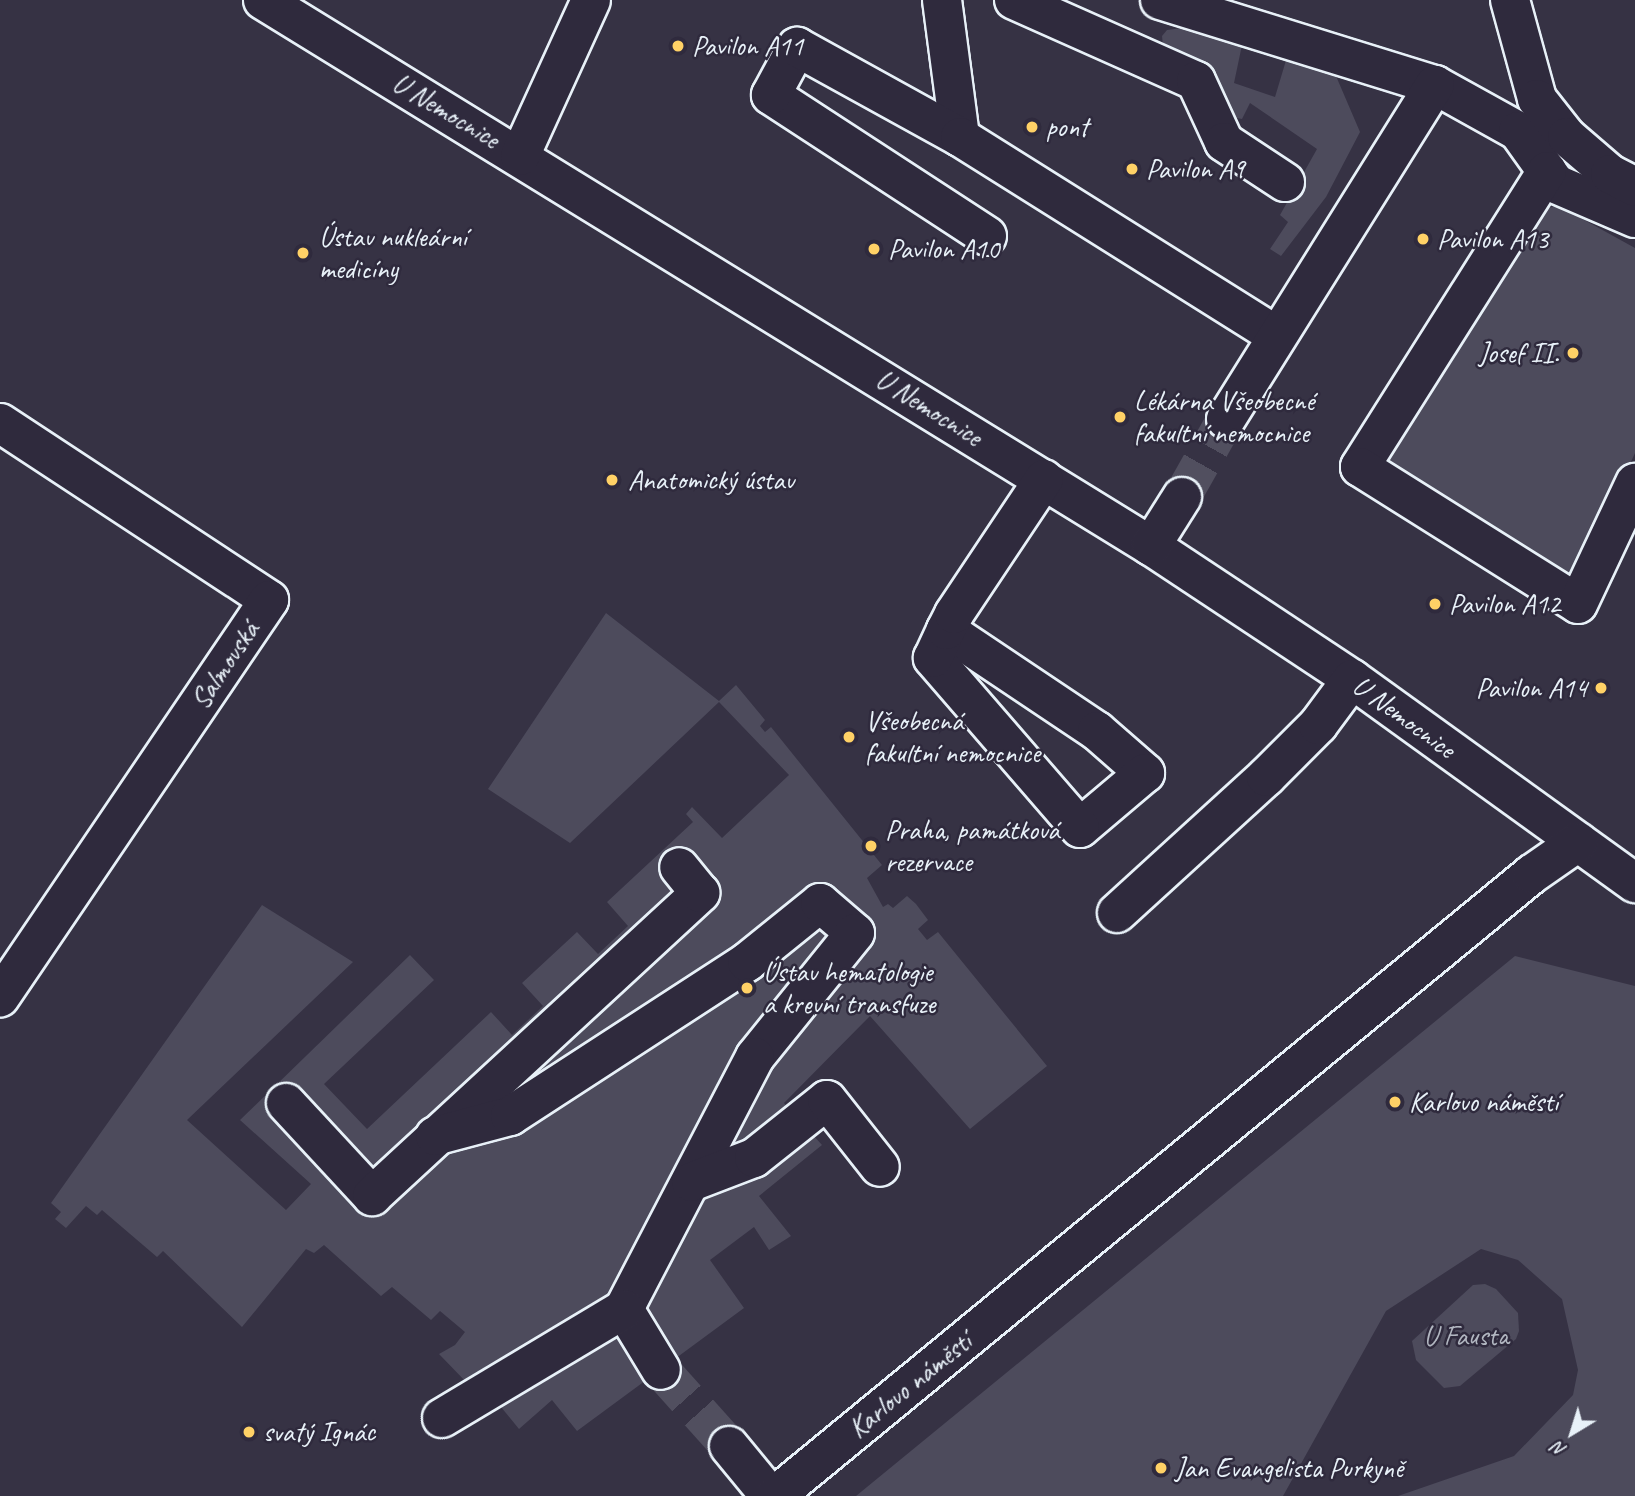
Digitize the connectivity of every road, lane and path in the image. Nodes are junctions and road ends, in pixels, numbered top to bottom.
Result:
1 (263, 0) edge
2 (591, 0) edge
3 (942, 0) edge
4 (1014, 0) edge
5 (1160, 0) edge
6 (1510, 0) edge
7 (1435, 85) junction
8 (960, 136) junction
9 (520, 156) junction
10 (1547, 171) junction
11 (1285, 182) dead end
12 (1635, 187) edge
13 (1635, 218) edge
14 (987, 236) dead end
15 (1277, 336) junction
16 (1226, 419) tunnel mouth
17 (0, 423) edge
18 (1044, 480) junction
19 (1635, 482) edge
20 (1182, 497) tunnel mouth
21 (1151, 546) junction
22 (946, 630) junction
23 (1352, 679) junction
24 (1578, 842) junction
25 (679, 867) dead end
26 (1635, 883) edge
27 (1117, 913) dead end
28 (0, 997) edge
29 (286, 1103) dead end
30 (435, 1136) junction
31 (880, 1167) dead end
32 (691, 1182) junction
33 (625, 1309) junction
34 (661, 1370) tunnel mouth
35 (442, 1418) dead end
36 (729, 1446) tunnel mouth
37 (770, 1496) edge
38 (775, 1496) edge

1 - 9 street, U Nemocnice
2 - 9 street
3 - 8 street
4 - 11 street
5 - 7 street
6 - 12 street
7 - 10 street
7 - 15 street
8 - 14 street
8 - 15 street
9 - 18 street, U Nemocnice
10 - 13 street
10 - 19 street
15 - 16 street
17 - 28 street, Salmovská
18 - 21 street, U Nemocnice
18 - 22 street
20 - 21 street
21 - 23 street, U Nemocnice
22 - 22 street
23 - 24 street, U Nemocnice
23 - 27 street
24 - 26 street
24 - 38 street, Karlovo náměstí
25 - 30 street
29 - 30 street
30 - 32 street
31 - 32 street
32 - 33 street
33 - 34 street
33 - 35 street
36 - 37 street

